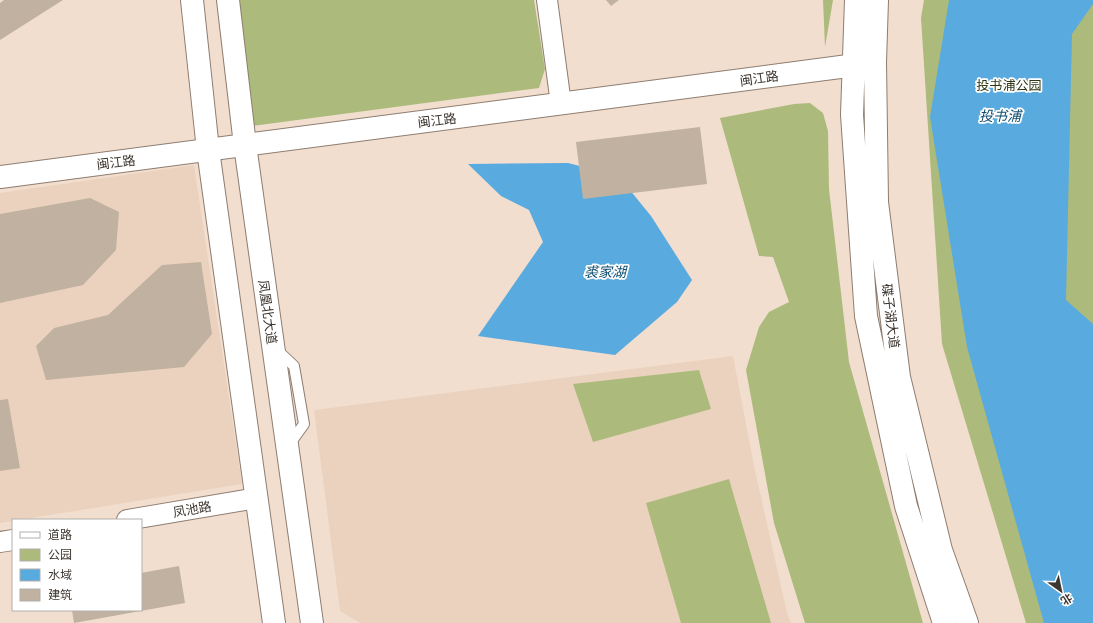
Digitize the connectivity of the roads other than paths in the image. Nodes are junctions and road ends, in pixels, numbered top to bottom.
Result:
1 (192, 0) edge
2 (228, 0) edge
3 (547, 0) edge
4 (856, 0) edge
5 (877, 0) edge
6 (875, 62) junction
7 (853, 65) junction
8 (561, 104) junction
9 (245, 145) junction
10 (208, 150) junction
11 (0, 177) edge
12 (257, 498) junction
13 (133, 519) edge
14 (12, 540) edge
15 (0, 542) edge
16 (274, 623) edge
17 (312, 623) edge
18 (944, 623) edge
19 (967, 623) edge

1 - 10 main road
2 - 9 main road, 凤凰北大道
3 - 8 street
4 - 7 main road, 碟子湖大道
5 - 6 main road, 碟子湖大道
6 - 7 main road, 闽江路
6 - 19 main road, 碟子湖大道
7 - 8 main road, 闽江路
7 - 18 main road, 碟子湖大道
8 - 9 main road, 闽江路
9 - 10 main road, 闽江路
9 - 17 main road, 凤凰北大道
10 - 11 main road, 闽江路
10 - 12 main road
12 - 13 street, 凤池路
12 - 16 main road
14 - 15 street

